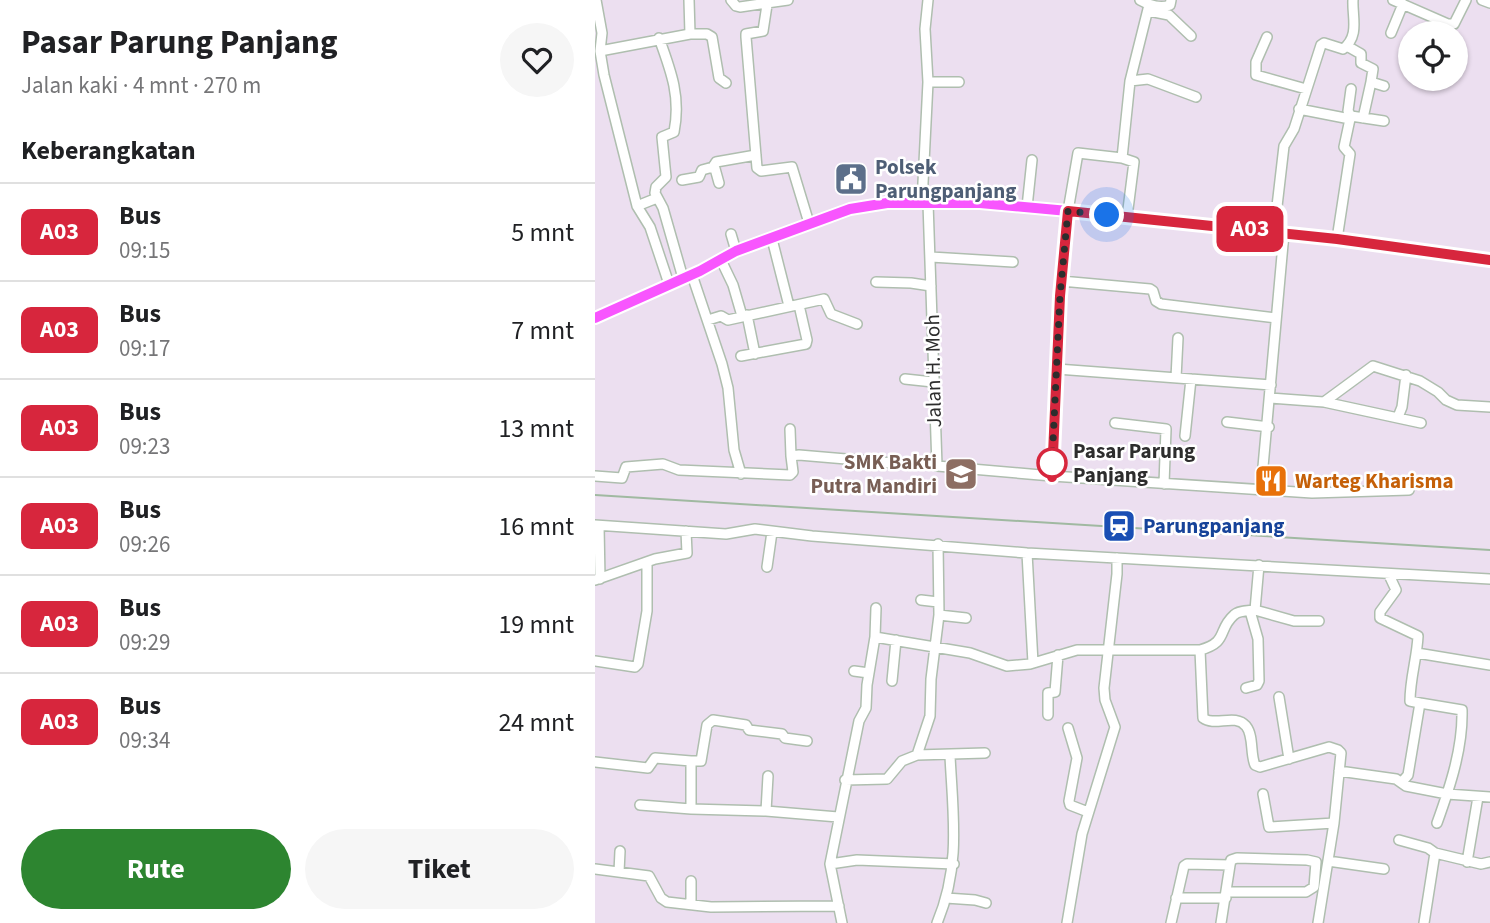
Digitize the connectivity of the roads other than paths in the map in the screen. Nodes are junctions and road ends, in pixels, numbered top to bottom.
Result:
1 (596, 0) edge
2 (689, 0) edge
3 (731, 0) edge
4 (787, 0) edge
5 (928, 0) edge
6 (1140, 0) edge
7 (1171, 0) edge
8 (1353, 0) edge
9 (1393, 0) edge
10 (1466, 0) edge
11 (1482, 0) edge
12 (1490, 3) edge
13 (1403, 4) junction
14 (767, 5) junction
15 (1149, 8) junction
16 (690, 33) junction
17 (1391, 33) dead end
18 (1191, 36) dead end
19 (1267, 37) dead end
20 (659, 38) junction
21 (1347, 46) junction
22 (600, 51) junction
23 (1130, 81) junction
24 (928, 82) junction
25 (959, 82) dead end
26 (1371, 82) junction
27 (726, 83) dead end
28 (1384, 86) dead end
29 (1306, 89) junction
30 (1351, 89) dead end
31 (1196, 97) dead end
32 (1299, 109) junction
33 (1350, 118) junction
34 (1363, 118) junction
35 (1384, 121) dead end
36 (756, 155) junction
37 (1122, 158) junction
38 (1032, 160) dead end
39 (714, 166) junction
40 (682, 180) dead end
41 (719, 183) dead end
42 (657, 198) junction
43 (925, 203) junction
44 (637, 206) junction
45 (1027, 207) junction
46 (1068, 211) junction
47 (1127, 217) junction
48 (809, 223) junction
49 (1279, 232) junction
50 (731, 234) dead end
51 (772, 239) junction
52 (1337, 239) junction
53 (736, 251) junction
54 (931, 257) junction
55 (721, 260) junction
56 (1490, 260) edge
57 (1013, 262) dead end
58 (687, 276) junction
59 (1061, 281) junction
60 (876, 282) dead end
61 (669, 284) junction
62 (931, 286) junction
63 (794, 306) junction
64 (744, 315) junction
65 (595, 318) edge
66 (1276, 318) junction
67 (708, 320) junction
68 (857, 324) dead end
69 (1178, 338) dead end
70 (755, 354) junction
71 (740, 356) dead end
72 (1057, 369) junction
73 (1406, 375) junction
74 (1176, 378) junction
75 (905, 379) dead end
76 (1191, 379) junction
77 (933, 382) junction
78 (1271, 385) junction
79 (1271, 398) junction
80 (1324, 402) junction
81 (1490, 407) edge
82 (1398, 417) junction
83 (1227, 422) dead end
84 (1115, 423) dead end
85 (1421, 424) dead end
86 (1269, 427) junction
87 (790, 429) dead end
88 (1185, 436) dead end
89 (791, 456) junction
90 (893, 463) dead end
91 (741, 474) junction
92 (595, 476) edge
93 (1052, 477) junction
94 (1164, 484) junction
95 (1262, 489) junction
96 (1409, 491) dead end
97 (597, 525) edge
98 (686, 531) junction
99 (772, 532) junction
100 (938, 544) junction
101 (1027, 553) junction
102 (1117, 558) junction
103 (647, 562) junction
104 (1259, 565) junction
105 (767, 567) dead end
106 (1389, 575) junction
107 (1490, 579) edge
108 (598, 580) edge
109 (921, 600) dead end
110 (939, 602) junction
111 (876, 608) dead end
112 (1253, 611) junction
113 (939, 615) junction
114 (966, 618) dead end
115 (1319, 621) dead end
116 (875, 637) junction
117 (896, 640) junction
118 (935, 648) junction
119 (1200, 649) junction
120 (1109, 651) junction
121 (1417, 653) junction
122 (1058, 655) junction
123 (595, 661) edge
124 (1033, 663) junction
125 (1490, 665) edge
126 (854, 671) dead end
127 (869, 673) junction
128 (892, 681) dead end
129 (1246, 688) dead end
130 (1279, 697) dead end
131 (1420, 703) junction
132 (1048, 715) dead end
133 (1068, 728) dead end
134 (807, 741) dead end
135 (985, 753) dead end
136 (916, 755) junction
137 (950, 756) junction
138 (1289, 759) junction
139 (691, 761) junction
140 (595, 762) edge
141 (1339, 771) junction
142 (768, 776) dead end
143 (845, 780) junction
144 (1402, 782) junction
145 (1263, 794) dead end
146 (1447, 794) junction
147 (1478, 797) junction
148 (1490, 797) edge
149 (640, 805) dead end
150 (691, 809) junction
151 (766, 811) junction
152 (1088, 812) junction
153 (838, 817) junction
154 (1437, 823) dead end
155 (1334, 824) junction
156 (1399, 840) dead end
157 (620, 851) dead end
158 (1435, 853) junction
159 (1328, 860) junction
160 (1467, 862) junction
161 (1490, 862) edge
162 (830, 864) junction
163 (954, 864) junction
164 (1230, 865) junction
165 (595, 869) edge
166 (1384, 869) dead end
167 (619, 872) junction
168 (691, 881) dead end
169 (1227, 895) junction
170 (946, 898) junction
171 (1176, 898) junction
172 (986, 903) dead end
173 (691, 904) junction
174 (839, 906) junction
175 (842, 923) edge
176 (937, 923) edge
177 (1067, 923) edge
178 (1171, 923) edge
179 (1221, 923) edge
180 (1318, 923) edge
181 (1425, 923) edge

1 - 22 street
2 - 16 street
3 - 14 street
4 - 14 street
5 - 24 street, Jalan H. Moh
6 - 15 street
7 - 15 street
8 - 21 street
9 - 13 street
10 - 13 street
11 - 12 street
13 - 17 street
14 - 36 street
15 - 18 street
15 - 23 street
16 - 20 street
16 - 27 street
19 - 29 street
20 - 22 street
20 - 42 street
21 - 26 street
21 - 29 street
22 - 44 street
23 - 31 street
23 - 37 street
24 - 25 street
24 - 43 street, Jalan H. Moh
26 - 28 street
26 - 34 street
29 - 32 street
30 - 33 street
32 - 33 street
32 - 49 street
33 - 34 street
33 - 52 street
34 - 35 street
36 - 39 street
36 - 48 street
37 - 46 street
37 - 47 street
38 - 45 street
39 - 40 street
39 - 41 street
42 - 44 street
42 - 58 street
43 - 45 main road
43 - 48 main road
43 - 54 street, Jalan H. Moh
44 - 61 street
45 - 46 main road
46 - 47 main road
46 - 59 street
47 - 49 main road
48 - 51 main road
49 - 52 main road
49 - 66 street
50 - 53 street
51 - 53 main road
51 - 63 street
52 - 56 main road
53 - 55 main road
54 - 57 street
54 - 62 street, Jalan H. Moh
55 - 58 main road
55 - 64 street
58 - 61 main road
58 - 67 street
59 - 66 street
59 - 72 street
60 - 62 street
61 - 65 main road
62 - 77 street, Jalan H. Moh
63 - 64 street
63 - 68 street
63 - 70 street
64 - 67 street
64 - 70 street
66 - 78 street
67 - 91 street
69 - 74 street
70 - 71 street
72 - 74 street
72 - 93 street
73 - 80 street
73 - 81 street
73 - 82 street
74 - 76 street
75 - 77 street
76 - 78 street
76 - 88 street
77 - 93 street, Jalan H. Moh
78 - 79 street
79 - 80 street
79 - 86 street
80 - 82 street
82 - 85 street
83 - 86 street
84 - 94 street
86 - 95 street
87 - 89 street
89 - 90 street
89 - 91 street
91 - 92 street
93 - 94 street
94 - 95 street
95 - 96 street
97 - 98 street
97 - 108 street
98 - 99 street
98 - 103 street
99 - 100 street
99 - 105 street
100 - 101 street
100 - 110 street
101 - 102 street
101 - 124 street
102 - 104 street
102 - 120 street
103 - 108 street
103 - 123 street
104 - 106 street
104 - 112 street
106 - 107 street
106 - 121 street
109 - 110 street
110 - 113 street
111 - 116 street
112 - 115 street
112 - 119 street
112 - 129 street
113 - 114 street
113 - 118 street
116 - 117 street
116 - 127 street
117 - 118 street
117 - 128 street
118 - 124 street
118 - 136 street
119 - 120 street
119 - 138 street
120 - 122 street
120 - 152 street
121 - 125 street
121 - 131 street
122 - 124 street
122 - 132 street
126 - 127 street
127 - 143 street
130 - 138 street
131 - 144 street
131 - 146 street
133 - 152 street
134 - 139 street
135 - 137 street
136 - 137 street
136 - 143 street
137 - 163 street
138 - 141 street
139 - 140 street
139 - 150 street
141 - 144 street
141 - 155 street
142 - 151 street
143 - 153 street
144 - 146 street
145 - 155 street
146 - 147 street
146 - 154 street
147 - 148 street
147 - 160 street
149 - 150 street
150 - 151 street
151 - 153 street
152 - 177 street
153 - 162 street
155 - 159 street
156 - 158 street
157 - 167 street
158 - 160 street
158 - 181 street
159 - 166 street
159 - 180 street
160 - 161 street
162 - 163 street
162 - 174 street
163 - 170 street
164 - 169 street
164 - 169 street
164 - 171 street
165 - 167 street
167 - 173 street
168 - 173 street
169 - 171 street
169 - 179 street
170 - 172 street
170 - 176 street
171 - 178 street
173 - 174 street
174 - 175 street

